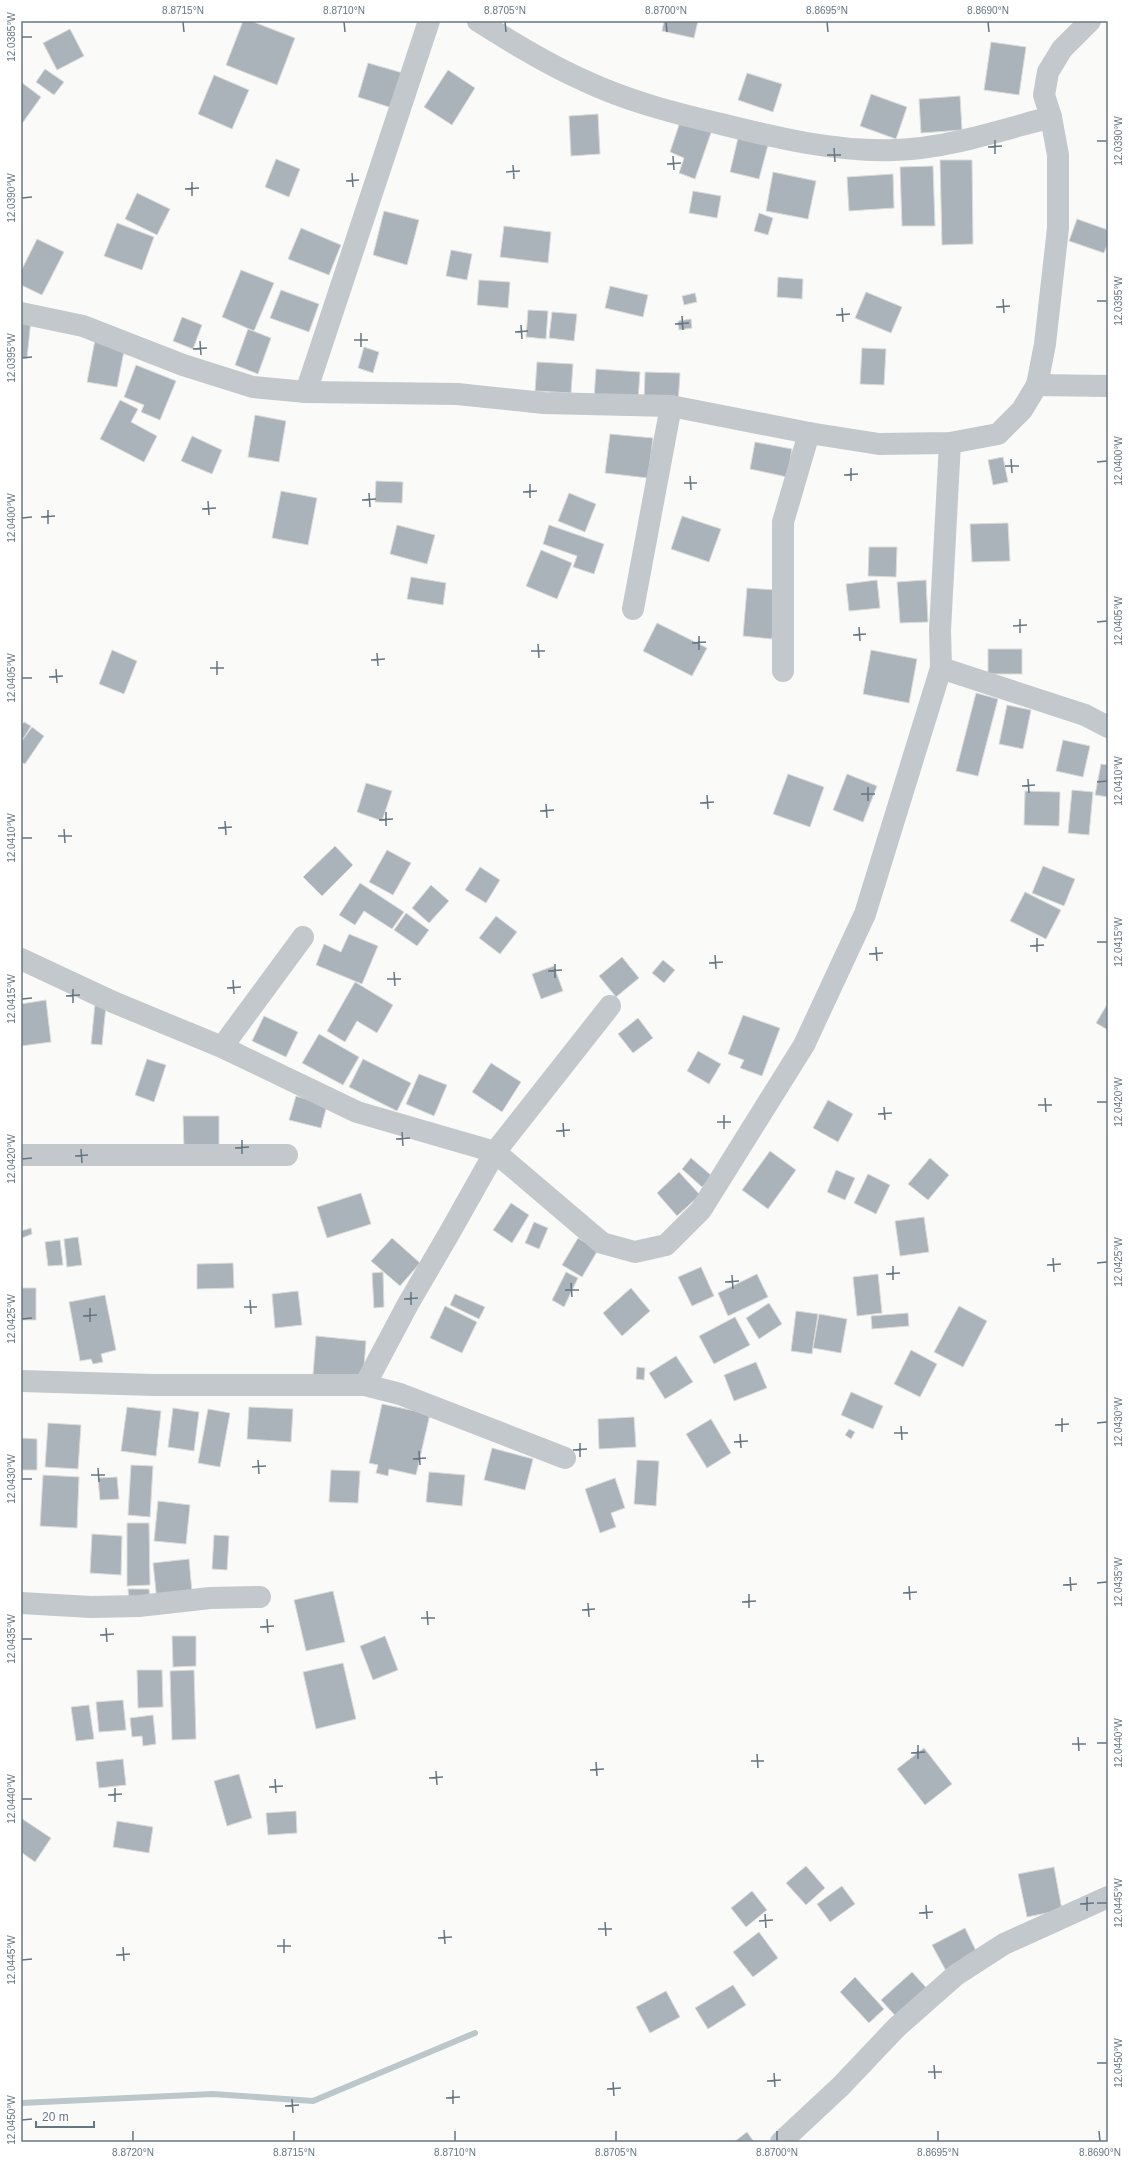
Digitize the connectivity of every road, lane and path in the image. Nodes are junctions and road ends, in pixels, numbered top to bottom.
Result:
1 (429, 21) edge
2 (478, 21) edge
3 (1090, 21) edge
4 (1051, 117) junction
5 (21, 313) edge
6 (1037, 385) junction
7 (1108, 386) edge
8 (306, 392) junction
9 (671, 406) junction
10 (809, 433) junction
11 (950, 443) junction
12 (633, 609) dead end
13 (941, 668) junction
14 (783, 671) dead end
15 (1108, 727) edge
16 (303, 937) dead end
17 (21, 959) edge
18 (610, 1006) dead end
19 (222, 1047) junction
20 (495, 1152) junction
21 (21, 1155) edge
22 (287, 1155) dead end
23 (21, 1381) edge
24 (365, 1385) junction
25 (565, 1458) dead end
26 (260, 1597) dead end
27 (21, 1603) edge
28 (1108, 1897) edge
29 (781, 2142) edge

1 - 8 street
2 - 4 street
3 - 4 street
4 - 6 street
5 - 8 street
6 - 7 street
6 - 11 street
8 - 9 street
9 - 10 street
9 - 12 street
10 - 11 street
10 - 14 street
11 - 13 street
13 - 15 street
13 - 20 street
16 - 19 street
17 - 19 street
18 - 20 street
19 - 20 street
20 - 24 street
21 - 22 street
23 - 24 street
24 - 25 street
26 - 27 street
28 - 29 street

